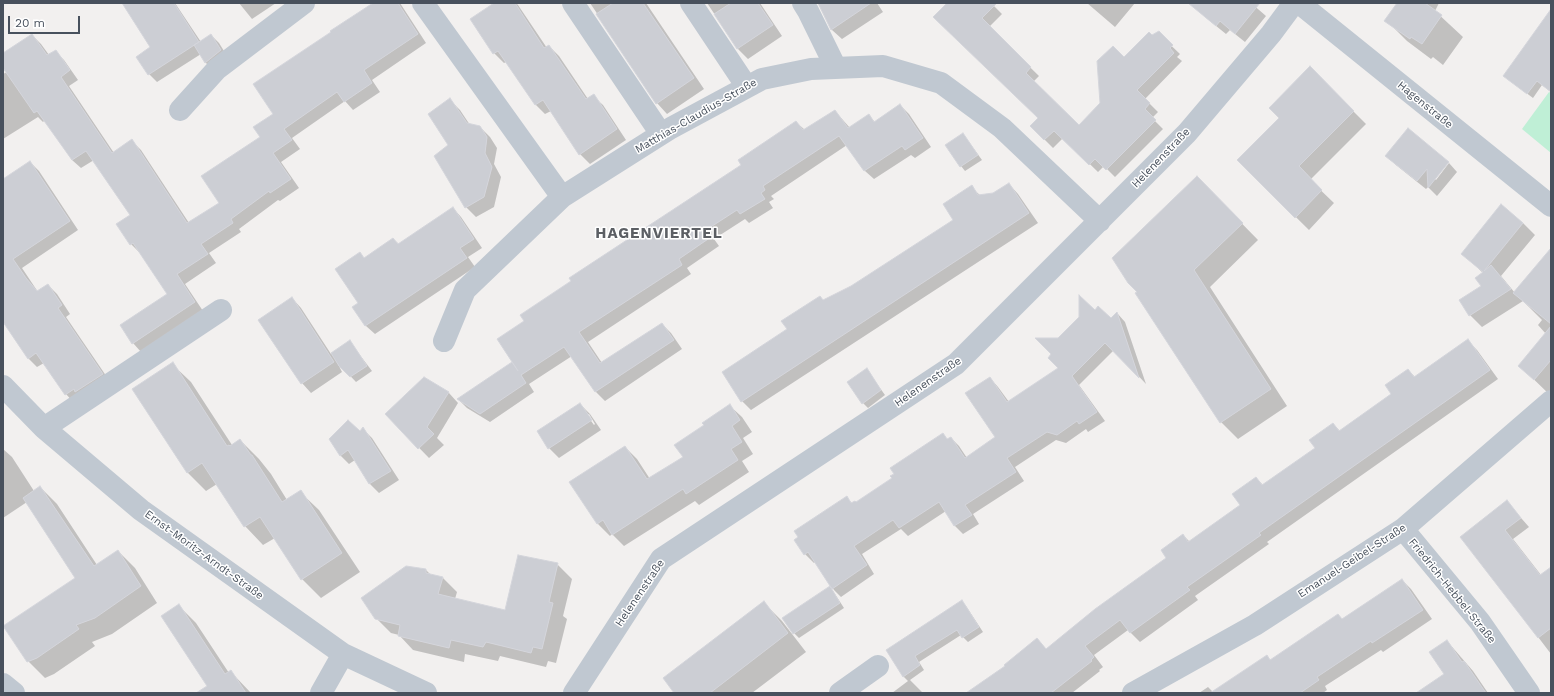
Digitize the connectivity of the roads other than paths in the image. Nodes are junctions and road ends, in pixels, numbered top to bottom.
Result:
1 (304, 3) edge
2 (423, 3) edge
3 (573, 3) edge
4 (691, 3) edge
5 (803, 3) edge
6 (1294, 3) edge
7 (1299, 3) edge
8 (836, 68) junction
9 (747, 87) junction
10 (180, 110) dead end
11 (661, 134) junction
12 (562, 197) junction
13 (1551, 206) edge
14 (1100, 221) junction
15 (221, 310) dead end
16 (444, 341) dead end
17 (8, 398) edge
18 (1551, 401) edge
19 (44, 428) junction
20 (1403, 529) junction
21 (343, 654) junction
22 (878, 666) dead end
23 (3, 684) edge
24 (14, 693) edge
25 (321, 693) edge
26 (426, 693) edge
27 (574, 693) edge
28 (840, 693) edge
29 (1133, 693) edge
30 (1529, 693) edge

1 - 10 street
2 - 12 street
3 - 11 street
4 - 9 street
5 - 8 street
6 - 14 street, Helenenstraße
7 - 13 street, Hagenstraße
8 - 9 street, Matthias-Claudius-Straße
8 - 14 street, Matthias-Claudius-Straße
9 - 11 street, Matthias-Claudius-Straße
11 - 12 street, Matthias-Claudius-Straße
12 - 16 street, Matthias-Claudius-Straße
14 - 27 street, Helenenstraße
15 - 19 street
17 - 19 street, Ernst-Moritz-Arndt-Straße
18 - 20 street, Emanuel-Geibel-Straße
19 - 21 street, Ernst-Moritz-Arndt-Straße
20 - 29 street, Emanuel-Geibel-Straße
20 - 30 street, Friedrich-Hebbel-Straße
21 - 25 street
21 - 26 street, Ernst-Moritz-Arndt-Straße
22 - 28 street
23 - 24 street

